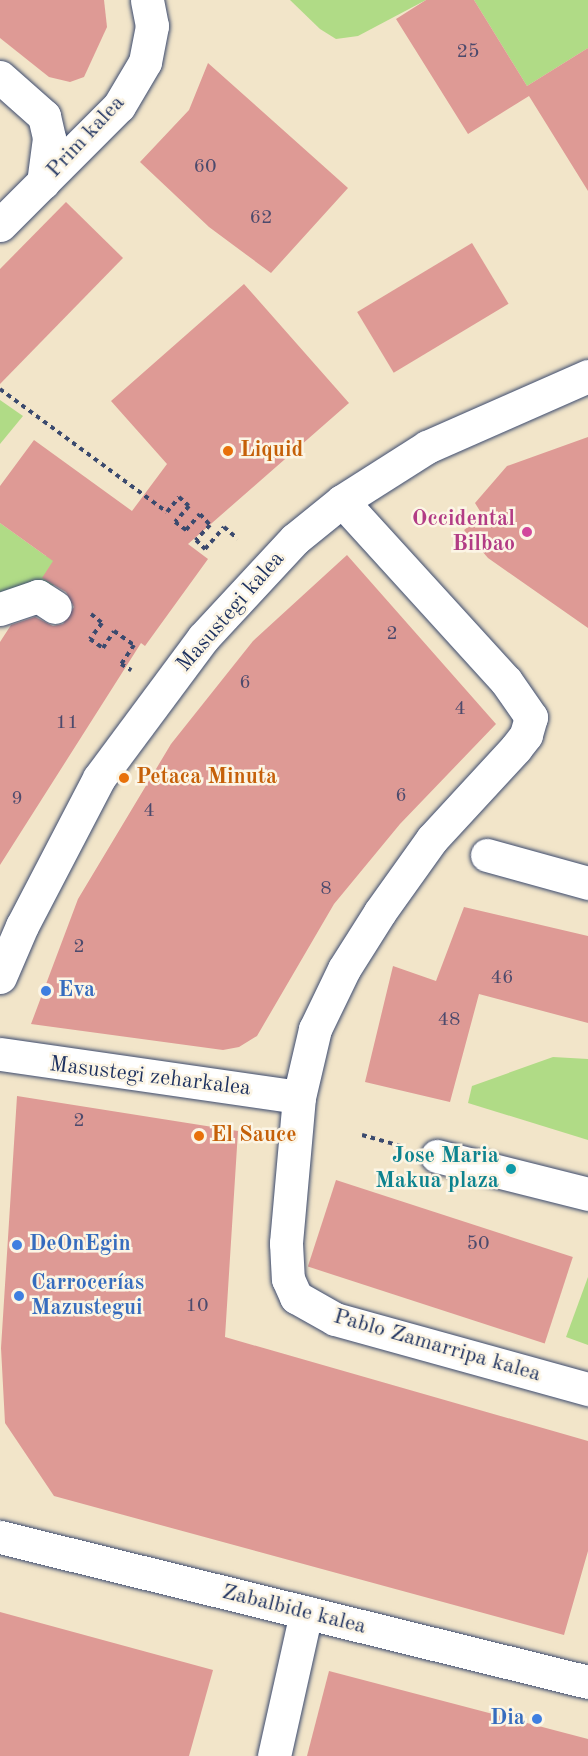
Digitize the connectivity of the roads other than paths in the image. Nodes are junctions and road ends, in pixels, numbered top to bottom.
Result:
1 (147, 0) edge
2 (0, 77) edge
3 (44, 116) junction
4 (105, 119) junction
5 (43, 183) junction
6 (0, 225) edge
7 (588, 376) edge
8 (342, 501) junction
9 (55, 607) road end
10 (0, 609) edge
11 (487, 855) dead end
12 (588, 883) edge
13 (0, 977) edge
14 (0, 1054) edge
15 (299, 1097) junction
16 (436, 1156) dead end
17 (588, 1194) edge
18 (588, 1389) edge
19 (0, 1537) edge
20 (306, 1613) junction
21 (588, 1682) edge
22 (274, 1756) edge

1 - 4 street, Prim kalea
2 - 3 street
3 - 4 street
3 - 5 street
4 - 5 street, Prim kalea
5 - 6 street, Prim kalea
7 - 8 street, Masustegi kalea
8 - 13 street, Masustegi kalea
8 - 15 street, Pablo Zamarripa kalea
9 - 10 street
11 - 12 street
14 - 15 street, Masustegi zeharkalea
15 - 18 street, Pablo Zamarripa kalea
16 - 17 street
19 - 20 street, Zabalbide kalea
20 - 21 street, Zabalbide kalea
20 - 22 street

